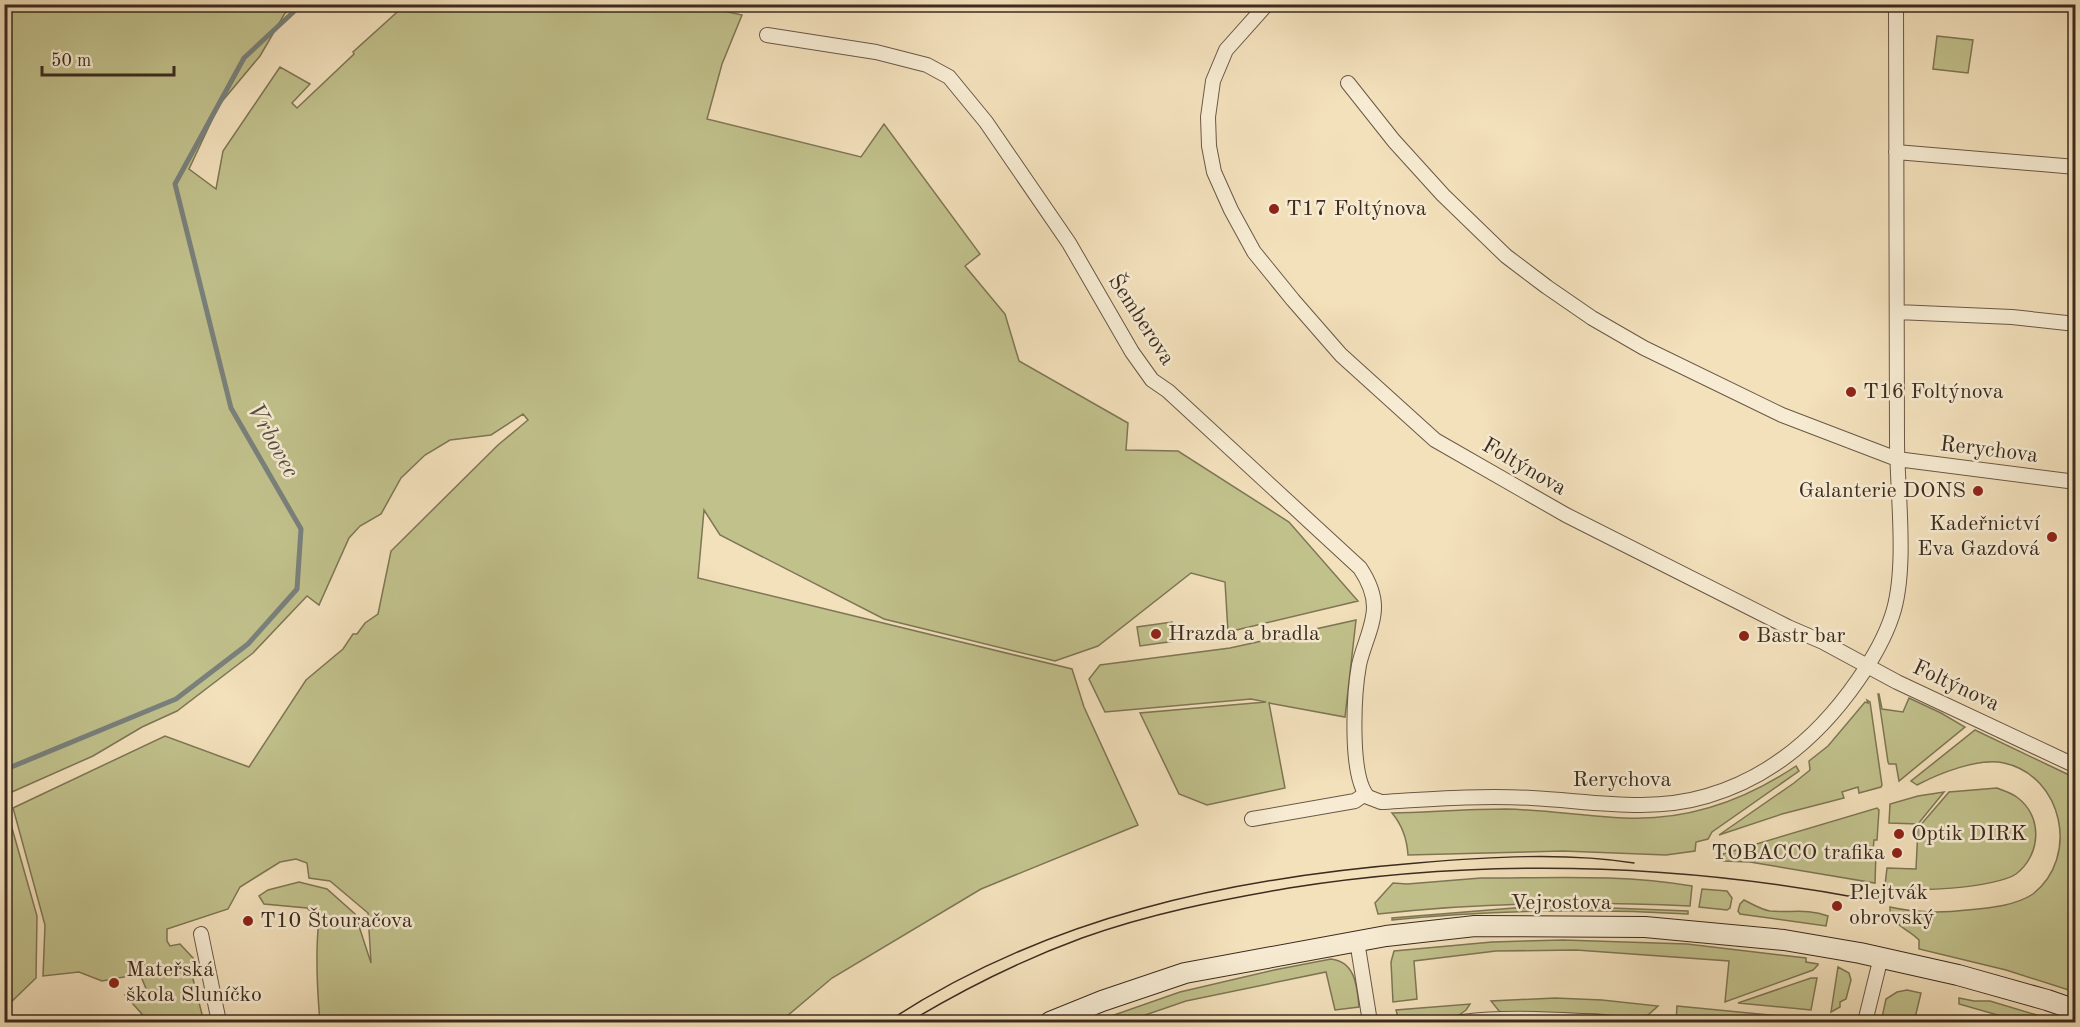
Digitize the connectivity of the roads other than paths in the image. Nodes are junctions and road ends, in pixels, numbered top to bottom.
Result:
1 (1267, 4) edge
2 (1896, 4) edge
3 (767, 35) dead end
4 (1348, 83) dead end
5 (1896, 152) junction
6 (2076, 167) edge
7 (1897, 312) junction
8 (2076, 324) edge
9 (1897, 459) junction
10 (2076, 482) edge
11 (1867, 667) junction
12 (2076, 766) edge
13 (1365, 794) junction
14 (1252, 819) dead end
15 (201, 934) dead end
16 (1357, 941) junction
17 (1881, 957) junction
18 (2076, 1010) edge
19 (219, 1023) edge
20 (1050, 1023) edge
21 (1370, 1023) edge
22 (1463, 1023) edge
23 (1604, 1023) edge
24 (1865, 1023) edge

1 - 11 street, Foltýnova
2 - 5 street, Rerychova
3 - 13 street, Šemberova
4 - 9 street
5 - 6 street
5 - 7 street, Rerychova
7 - 8 street
7 - 9 street, Rerychova
9 - 10 street, Rerychova
9 - 11 street, Rerychova
11 - 12 street, Foltýnova
11 - 13 street, Rerychova
13 - 14 street
15 - 19 street
16 - 17 street, Vejrostova
16 - 20 street, Vejrostova
16 - 21 street
17 - 18 street, Vejrostova
17 - 24 street
22 - 23 street

